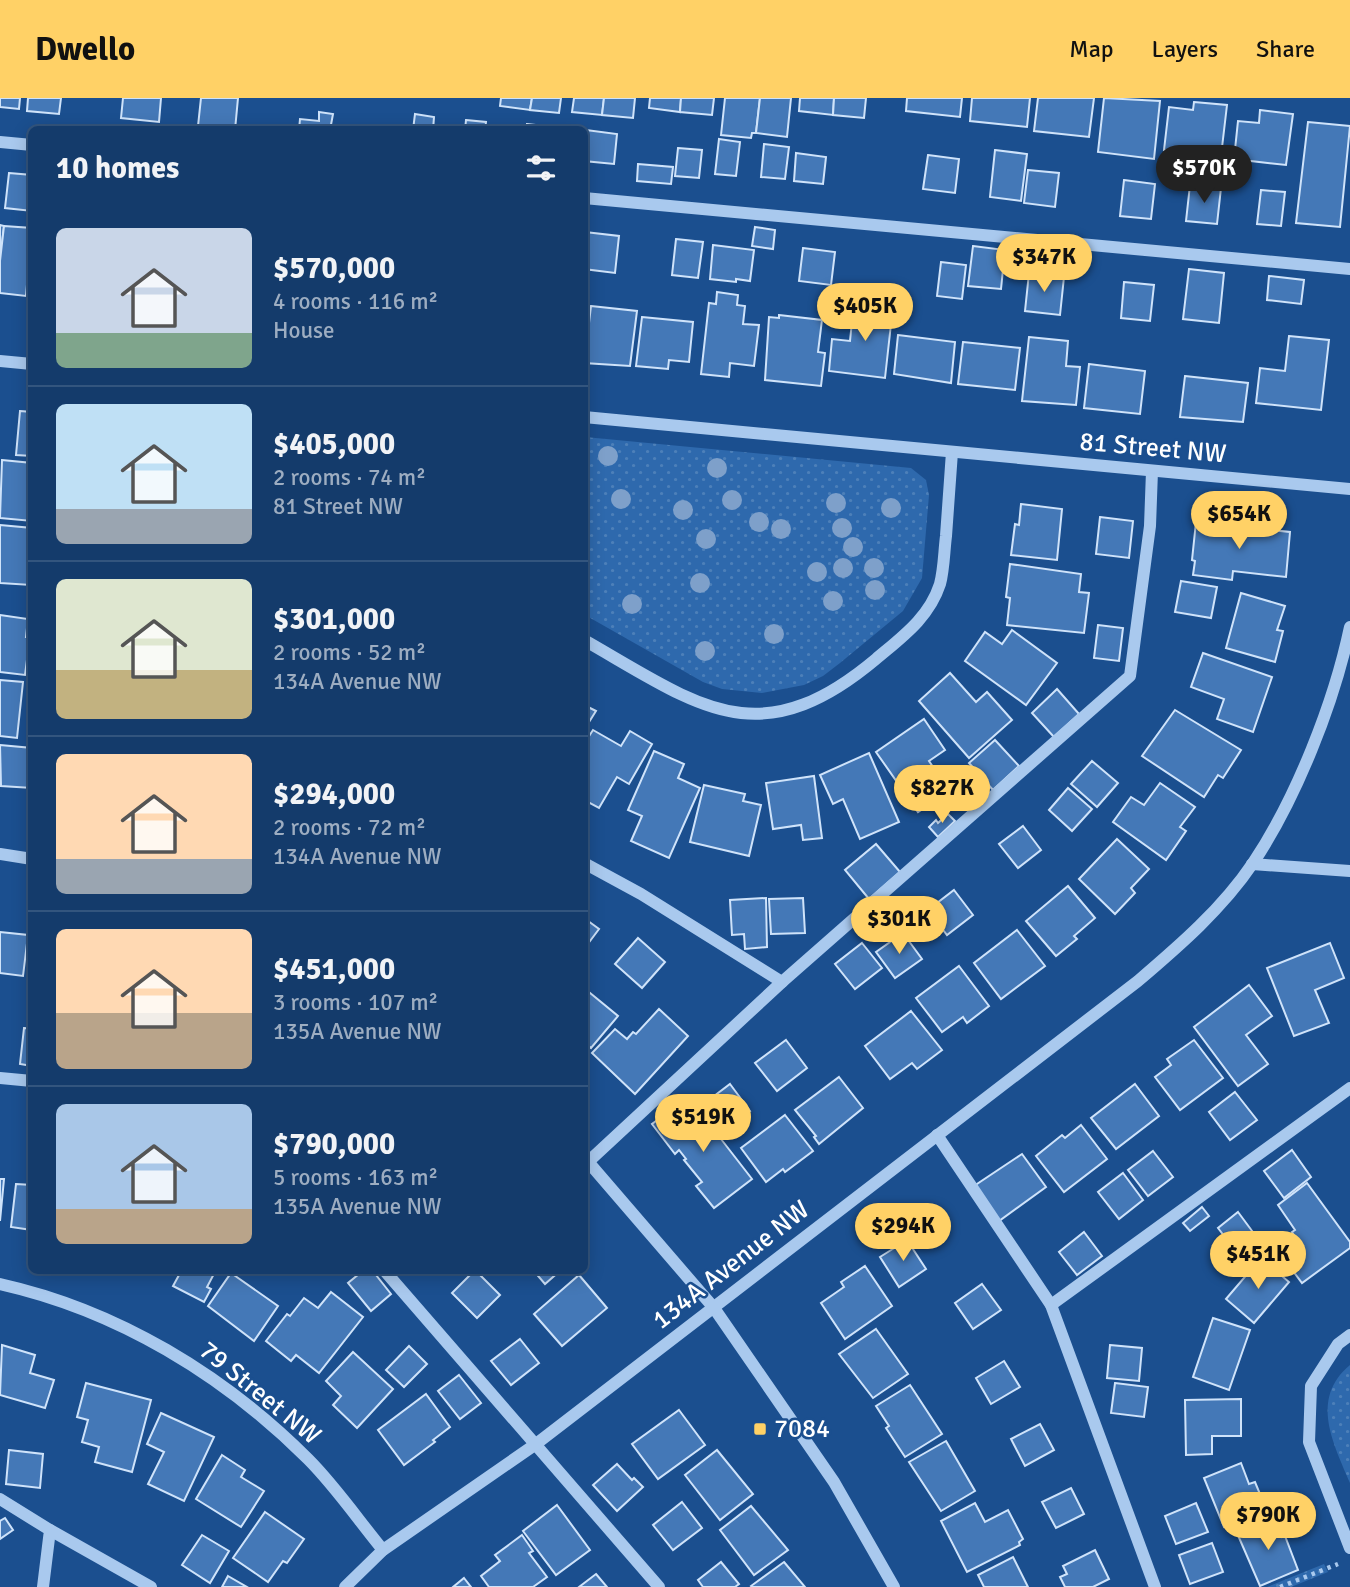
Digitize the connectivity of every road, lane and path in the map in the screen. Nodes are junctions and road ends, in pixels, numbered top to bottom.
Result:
1 (0, 142) edge
2 (28, 145) edge
3 (588, 198) edge
4 (1350, 269) edge
5 (0, 361) edge
6 (28, 364) edge
7 (588, 417) edge
8 (952, 452) junction
9 (1152, 471) junction
10 (1350, 489) edge
11 (1350, 628) edge
12 (588, 642) edge
13 (0, 854) edge
14 (28, 858) edge
15 (1252, 864) junction
16 (588, 865) edge
17 (1350, 871) edge
18 (782, 982) junction
19 (0, 1078) edge
20 (28, 1081) edge
21 (1350, 1088) edge
22 (937, 1135) junction
23 (588, 1158) edge
24 (588, 1160) edge
25 (387, 1274) edge
26 (0, 1284) edge
27 (1051, 1305) junction
28 (714, 1308) junction
29 (1350, 1335) edge
30 (536, 1444) junction
31 (0, 1499) edge
32 (50, 1530) junction
33 (1350, 1548) edge
34 (383, 1550) junction
35 (1340, 1563) dead end
36 (43, 1587) edge
37 (151, 1587) edge
38 (345, 1587) edge
39 (659, 1587) edge
40 (894, 1587) edge
41 (1155, 1587) edge
42 (1280, 1587) edge

1 - 2 street
3 - 4 street
5 - 6 street
7 - 8 street, 81 Street NW
8 - 9 street, 81 Street NW
8 - 12 street
9 - 10 street, 81 Street NW
9 - 18 street
11 - 15 street, 134A Avenue NW
13 - 14 street
15 - 17 street
15 - 22 street, 134A Avenue NW
16 - 18 street
18 - 23 street
19 - 20 street
21 - 27 street
22 - 27 street
22 - 28 street, 134A Avenue NW
24 - 28 street
25 - 30 street
26 - 34 street, 79 Street NW
27 - 41 street
28 - 30 street, 134A Avenue NW
28 - 40 street
29 - 33 street
30 - 34 street, 134A Avenue NW
30 - 39 street
31 - 32 street
32 - 36 street
32 - 37 street
34 - 38 street, 134A Avenue NW
35 - 42 path

